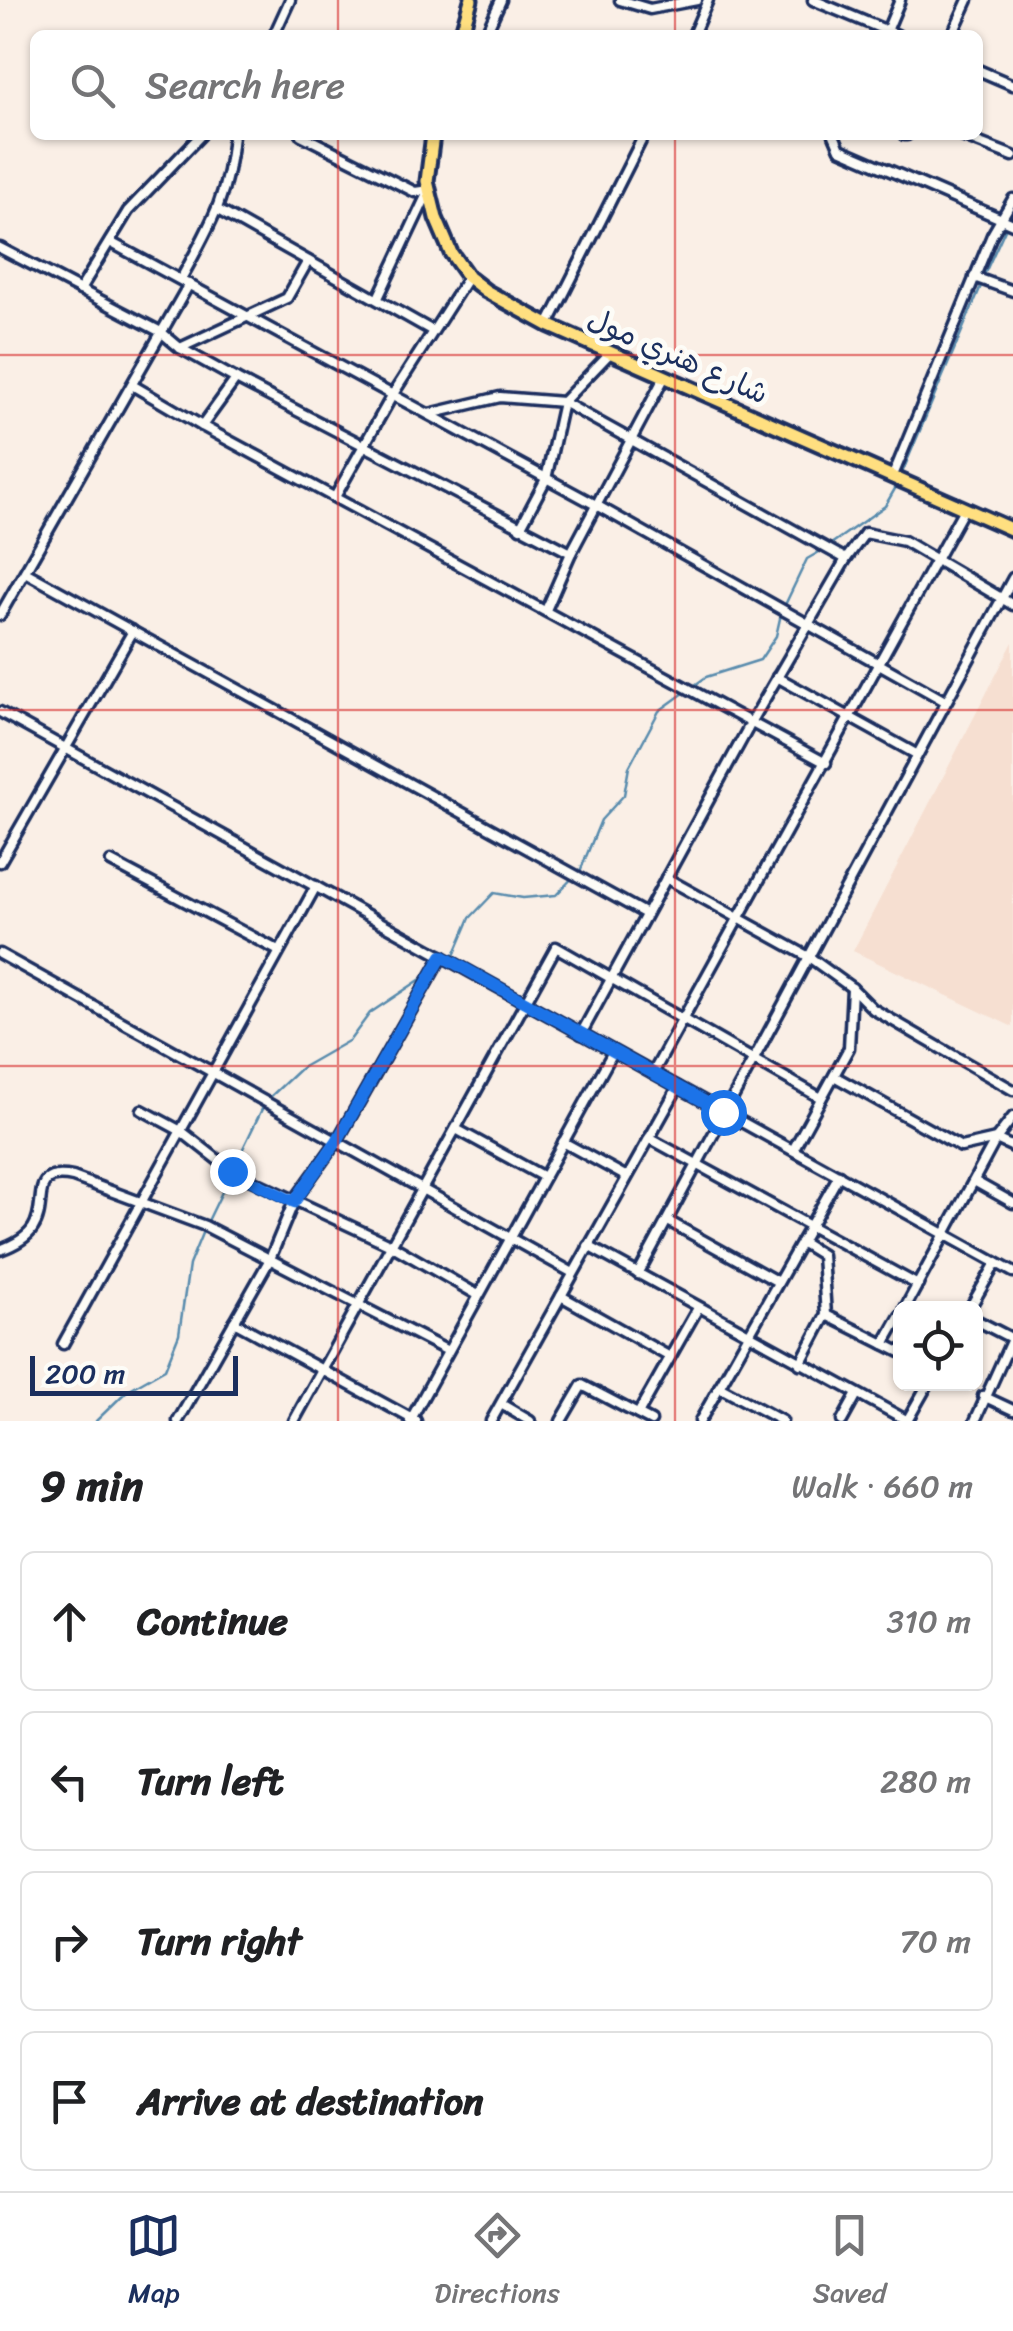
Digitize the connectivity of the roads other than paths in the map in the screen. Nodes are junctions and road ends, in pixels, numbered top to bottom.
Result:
1 (290, 0) edge
2 (471, 0) edge
3 (500, 0) edge
4 (620, 0) edge
5 (697, 0) edge
6 (708, 0) edge
7 (813, 0) edge
8 (900, 0) edge
9 (968, 0) edge
10 (276, 30) edge
11 (462, 30) edge
12 (487, 30) edge
13 (695, 30) edge
14 (885, 30) edge
15 (887, 30) edge
16 (954, 30) edge
17 (983, 72) edge
18 (1013, 85) edge
19 (196, 140) edge
20 (233, 140) edge
21 (311, 140) edge
22 (432, 140) edge
23 (641, 140) edge
24 (836, 140) edge
25 (972, 140) edge
26 (1013, 156) edge
27 (429, 190) junction
28 (1013, 199) edge
29 (218, 210) junction
30 (1002, 220) junction
31 (1013, 224) edge
32 (110, 242) junction
33 (0, 248) edge
34 (308, 261) junction
35 (468, 277) junction
36 (974, 277) junction
37 (185, 281) junction
38 (80, 290) junction
39 (1013, 291) edge
40 (378, 298) junction
41 (246, 318) junction
42 (548, 325) junction
43 (432, 330) junction
44 (161, 332) junction
45 (180, 348) junction
46 (610, 353) junction
47 (666, 376) junction
48 (236, 379) junction
49 (132, 385) junction
50 (393, 394) junction
51 (563, 402) junction
52 (428, 414) junction
53 (202, 426) junction
54 (632, 438) junction
55 (364, 445) junction
56 (892, 478) junction
57 (546, 479) junction
58 (336, 498) junction
59 (596, 505) junction
60 (964, 509) junction
61 (520, 528) junction
62 (1013, 530) edge
63 (571, 553) junction
64 (846, 559) junction
65 (936, 560) junction
66 (25, 572) junction
67 (1013, 578) edge
68 (1001, 599) junction
69 (1013, 605) edge
70 (546, 610) junction
71 (0, 615) edge
72 (807, 626) junction
73 (133, 631) junction
74 (879, 666) junction
75 (777, 677) junction
76 (945, 701) junction
77 (0, 712) edge
78 (852, 717) junction
79 (752, 722) junction
80 (66, 748) junction
81 (916, 754) junction
82 (826, 763) junction
83 (0, 862) edge
84 (111, 862) dead end
85 (666, 878) junction
86 (316, 886) junction
87 (646, 914) junction
88 (739, 919) junction
89 (279, 951) junction
90 (0, 954) edge
91 (442, 956) junction
92 (809, 957) junction
93 (611, 979) junction
94 (852, 988) junction
95 (525, 1003) junction
96 (683, 1020) junction
97 (581, 1034) junction
98 (613, 1052) junction
99 (752, 1059) junction
100 (211, 1072) junction
101 (653, 1073) junction
102 (834, 1076) junction
103 (678, 1087) junction
104 (1013, 1090) edge
105 (821, 1098) junction
106 (142, 1110) dead end
107 (723, 1112) junction
108 (1013, 1117) edge
109 (456, 1129) junction
110 (180, 1131) junction
111 (649, 1138) junction
112 (996, 1140) junction
113 (337, 1141) junction
114 (563, 1142) junction
115 (1013, 1147) edge
116 (794, 1150) junction
117 (697, 1164) junction
118 (838, 1175) junction
119 (544, 1177) junction
120 (627, 1178) junction
121 (974, 1181) junction
122 (422, 1188) junction
123 (144, 1202) junction
124 (294, 1202) junction
125 (1013, 1203) edge
126 (668, 1221) junction
127 (810, 1226) junction
128 (947, 1235) junction
129 (510, 1238) junction
130 (801, 1242) junction
131 (392, 1245) junction
132 (588, 1246) junction
133 (0, 1250) edge
134 (270, 1260) junction
135 (996, 1263) junction
136 (1013, 1272) edge
137 (574, 1273) junction
138 (638, 1274) junction
139 (778, 1282) junction
140 (918, 1285) junction
141 (478, 1294) junction
142 (561, 1296) junction
143 (909, 1301) edge
144 (974, 1301) edge
145 (358, 1305) junction
146 (698, 1308) junction
147 (826, 1315) junction
148 (234, 1322) junction
149 (983, 1324) edge
150 (893, 1328) edge
151 (748, 1336) junction
152 (1012, 1339) edge
153 (64, 1344) dead end
154 (884, 1344) junction
155 (893, 1348) edge
156 (448, 1352) junction
157 (670, 1357) junction
158 (800, 1364) junction
159 (324, 1370) junction
160 (719, 1386) junction
161 (924, 1391) edge
162 (857, 1394) junction
163 (983, 1396) junction
164 (501, 1404) junction
165 (1013, 1410) edge
166 (638, 1414) junction
167 (768, 1418) edge
168 (412, 1420) edge
169 (178, 1421) edge
170 (294, 1421) edge
171 (492, 1421) edge
172 (530, 1421) edge
173 (561, 1421) edge
174 (651, 1421) edge
175 (700, 1421) edge
176 (782, 1421) edge
177 (842, 1421) edge
178 (908, 1421) edge
179 (975, 1421) edge

1 - 10 street
2 - 11 highway
3 - 12 street
4 - 5 street
6 - 13 street
7 - 14 street
8 - 15 street
9 - 16 street
17 - 18 street
19 - 32 street
20 - 29 street
21 - 27 street
22 - 27 highway, شارع هنري مول
23 - 42 street
24 - 30 street
25 - 26 street
27 - 35 highway, شارع هنري مول
27 - 40 street
28 - 30 street
29 - 34 street
29 - 37 street
30 - 31 street
30 - 36 street
32 - 37 street
32 - 38 street
33 - 38 street
34 - 40 street
34 - 41 street
35 - 42 highway, شارع هنري مول
35 - 43 street
36 - 39 street
36 - 56 street
37 - 41 street
37 - 44 street
38 - 44 street
40 - 43 street
41 - 45 street
41 - 50 street
42 - 46 highway, شارع هنري مول
43 - 50 street
44 - 45 street
44 - 49 street
45 - 48 street
46 - 47 highway, شارع هنري مول
46 - 51 street
47 - 54 street
47 - 56 highway, شارع هنري مول
48 - 53 street
48 - 55 street
49 - 53 street
49 - 66 street
50 - 52 street
50 - 55 street
51 - 52 street
51 - 54 street
51 - 57 street
52 - 57 street
53 - 58 street
54 - 59 street
54 - 64 street
55 - 58 street
55 - 61 street
56 - 60 highway, شارع هنري مول
57 - 59 street
57 - 61 street
58 - 70 street
59 - 63 street
59 - 72 street
60 - 62 highway, شارع هنري مول
60 - 65 street
61 - 63 street
63 - 70 street
64 - 65 street
64 - 72 street
65 - 68 street
65 - 74 street
66 - 71 street
66 - 73 street
67 - 68 street
68 - 69 street
68 - 76 street
70 - 79 street
72 - 74 street
72 - 75 street
73 - 80 street
73 - 87 street
74 - 76 street
74 - 78 street
75 - 78 street
75 - 79 street
76 - 81 street
77 - 80 street
78 - 81 street
78 - 82 street
79 - 82 street
79 - 85 street
80 - 83 street
80 - 86 street
81 - 92 street
82 - 88 street
84 - 89 street
85 - 87 street
85 - 88 street
86 - 89 street
86 - 91 street
87 - 93 street
88 - 92 street
88 - 96 street
89 - 100 street
90 - 100 street
91 - 95 street
91 - 113 street
92 - 94 street
92 - 99 street
93 - 95 street
93 - 96 street
93 - 97 street
94 - 102 street
94 - 104 street
95 - 97 street
95 - 109 street
96 - 99 street
96 - 101 street
97 - 98 street
98 - 101 street
98 - 114 street
99 - 105 street
99 - 107 street
100 - 110 street
100 - 113 street
101 - 103 street
102 - 105 street
102 - 112 street
103 - 107 street
103 - 111 street
105 - 116 street
106 - 110 street
107 - 116 street
107 - 117 street
108 - 112 street
109 - 119 street
109 - 122 street
110 - 123 street
110 - 124 street
111 - 117 street
111 - 120 street
112 - 115 street
112 - 121 street
113 - 122 street
113 - 124 street
114 - 119 street
114 - 120 street
116 - 118 street
117 - 126 street
117 - 127 street
118 - 127 street
118 - 128 street
119 - 129 street
120 - 132 street
121 - 125 street
121 - 128 street
122 - 129 street
122 - 131 street
123 - 133 street
123 - 134 street
123 - 153 street
124 - 131 street
124 - 134 street
126 - 138 street
126 - 139 street
127 - 130 street
127 - 140 street
128 - 135 street
128 - 140 street
129 - 137 street
129 - 141 street
130 - 139 street
130 - 147 street
131 - 141 street
131 - 145 street
132 - 137 street
132 - 138 street
134 - 145 street
134 - 148 street
135 - 136 street
135 - 144 street
137 - 142 street
138 - 146 street
139 - 151 street
140 - 143 street
141 - 156 street
142 - 157 street
142 - 164 street
145 - 156 street
145 - 159 street
146 - 151 street
146 - 157 street
147 - 154 street
147 - 158 street
148 - 159 street
148 - 169 street
149 - 152 street
150 - 154 street
151 - 158 street
151 - 160 street
152 - 163 street
154 - 155 street
156 - 168 street
157 - 166 street
158 - 162 street
159 - 168 street
159 - 170 street
160 - 167 street
160 - 175 street
161 - 178 street
162 - 177 street
162 - 178 street
163 - 165 street
163 - 179 street
164 - 171 street
164 - 172 street
166 - 173 street
166 - 174 street
167 - 176 street

